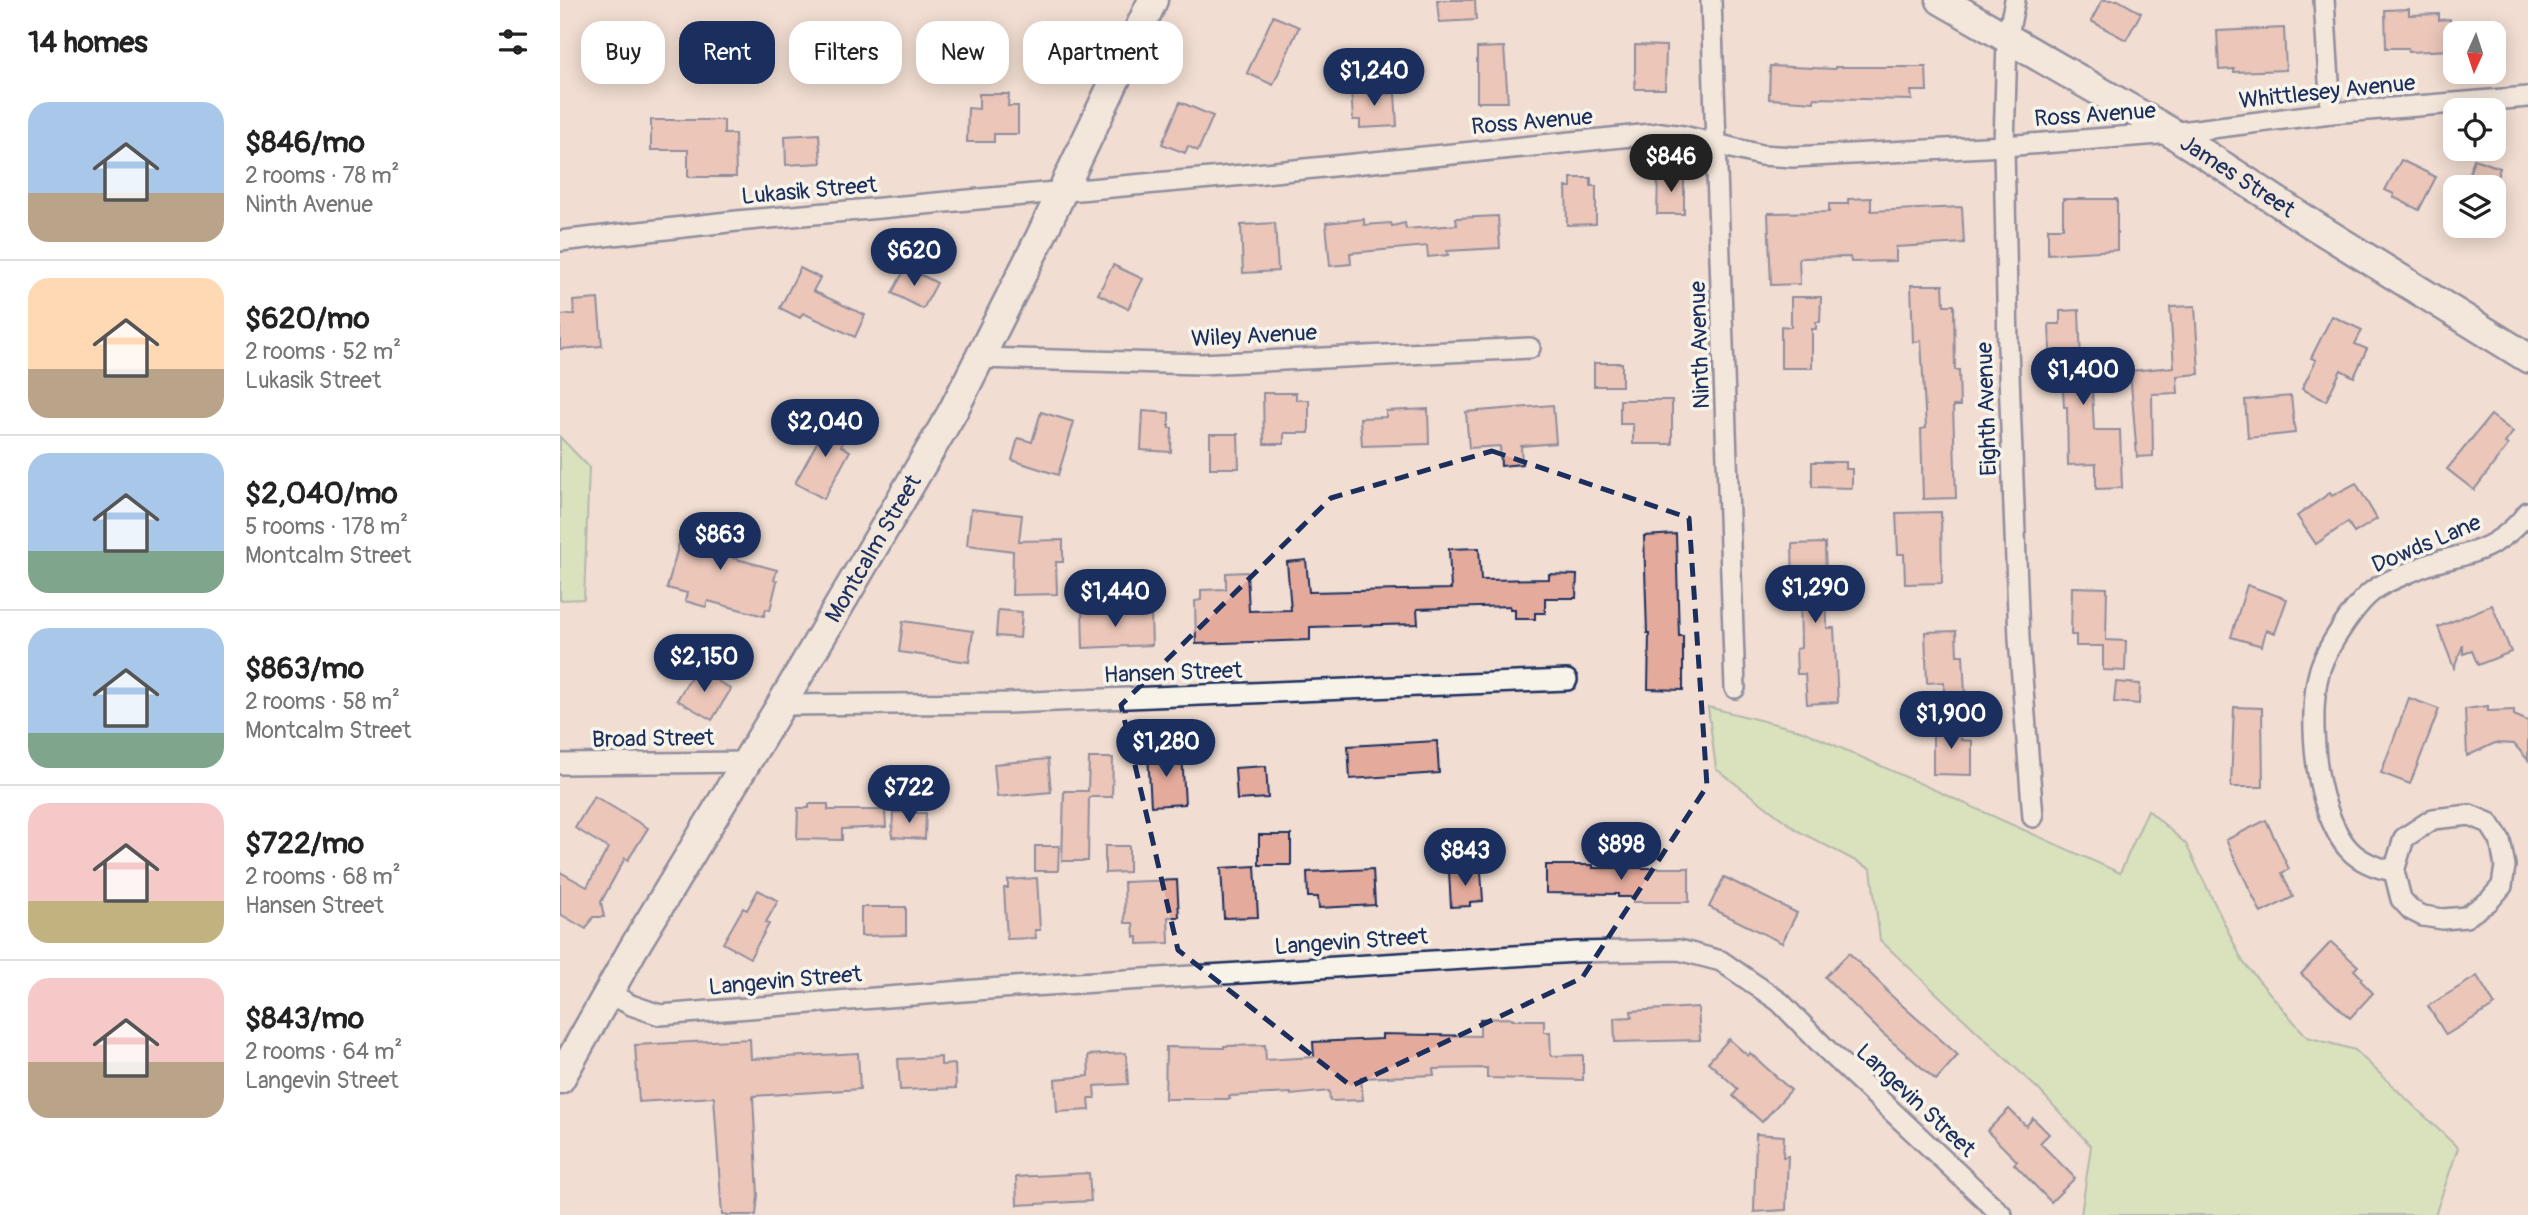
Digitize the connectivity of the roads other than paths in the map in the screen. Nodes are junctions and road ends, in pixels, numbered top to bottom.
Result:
1 (1153, 0) edge
2 (1711, 0) edge
3 (1941, 0) edge
4 (2015, 0) edge
5 (2324, 0) edge
6 (2007, 40) junction
7 (2528, 97) edge
8 (2331, 113) junction
9 (2172, 133) junction
10 (1716, 144) junction
11 (2004, 146) junction
12 (1062, 191) junction
13 (560, 241) edge
14 (1530, 348) dead end
15 (979, 358) junction
16 (2528, 358) edge
17 (2528, 512) edge
18 (1567, 680) dead end
19 (1735, 688) dead end
20 (781, 705) junction
21 (747, 762) junction
22 (560, 764) edge
23 (2033, 817) dead end
24 (2394, 871) junction
25 (608, 993) junction
26 (560, 1079) edge
27 (2003, 1215) edge

1 - 12 main road, Montcalm Street
2 - 10 street, Ninth Avenue
3 - 6 main road, James Street
4 - 6 street, Eighth Avenue
5 - 8 street
6 - 9 main road, James Street
6 - 11 street, Eighth Avenue
7 - 8 street, Whittlesey Avenue
8 - 9 street, Whittlesey Avenue
9 - 11 street, Ross Avenue
9 - 16 main road, James Street
10 - 11 street, Ross Avenue
10 - 12 street, Ross Avenue
10 - 19 street, Ninth Avenue
11 - 23 street, Eighth Avenue
12 - 13 street, Lukasik Street
12 - 15 main road, Montcalm Street
14 - 15 street, Wiley Avenue
15 - 20 main road, Montcalm Street
17 - 24 street, Dowds Lane
18 - 20 street, Hansen Street
20 - 21 main road, Montcalm Street
21 - 22 street, Broad Street
21 - 25 main road, Montcalm Street
24 - 24 street
25 - 26 main road, Montcalm Street
25 - 27 street, Langevin Street

